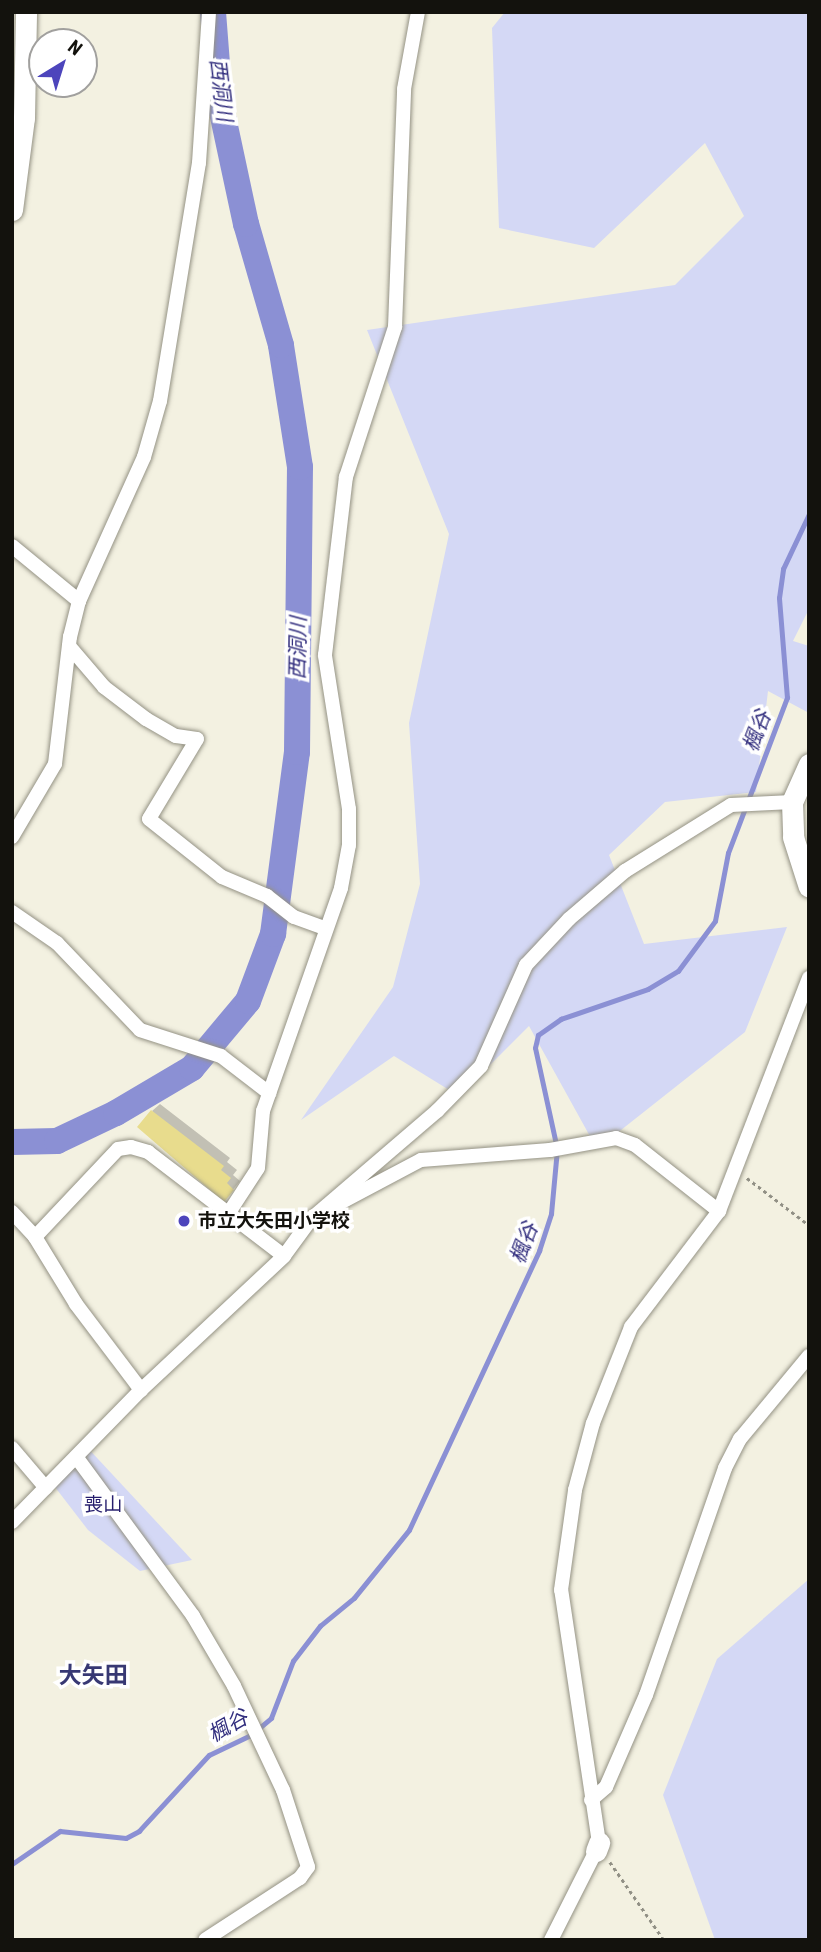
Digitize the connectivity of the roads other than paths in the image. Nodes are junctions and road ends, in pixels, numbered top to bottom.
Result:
1 (26, 12) edge
2 (209, 12) edge
3 (418, 12) edge
4 (12, 210) edge
5 (12, 545) edge
6 (79, 601) junction
7 (69, 646) junction
8 (809, 764) edge
9 (792, 802) junction
10 (12, 837) edge
11 (809, 887) edge
12 (12, 912) edge
13 (325, 928) junction
14 (809, 978) edge
15 (269, 1093) junction
16 (230, 1211) junction
17 (719, 1211) junction
18 (12, 1212) edge
19 (311, 1219) junction
20 (35, 1237) junction
21 (284, 1256) junction
22 (809, 1356) edge
23 (141, 1390) junction
24 (12, 1448) edge
25 (77, 1458) junction
26 (46, 1488) junction
27 (12, 1522) edge
28 (591, 1800) junction
29 (205, 1940) edge
30 (551, 1940) edge

1 - 4 main road
2 - 6 street
3 - 13 street
5 - 6 street
6 - 7 street
7 - 10 street
7 - 13 street
8 - 9 main road
9 - 11 main road
9 - 19 street
12 - 15 street
13 - 15 street
14 - 17 street
15 - 16 street
16 - 20 street
16 - 21 street
17 - 19 street
17 - 28 street
18 - 20 street
19 - 21 street
20 - 23 street
21 - 23 street
22 - 28 street
23 - 25 street
24 - 26 street
25 - 26 street
25 - 29 street
26 - 27 street
28 - 30 street

